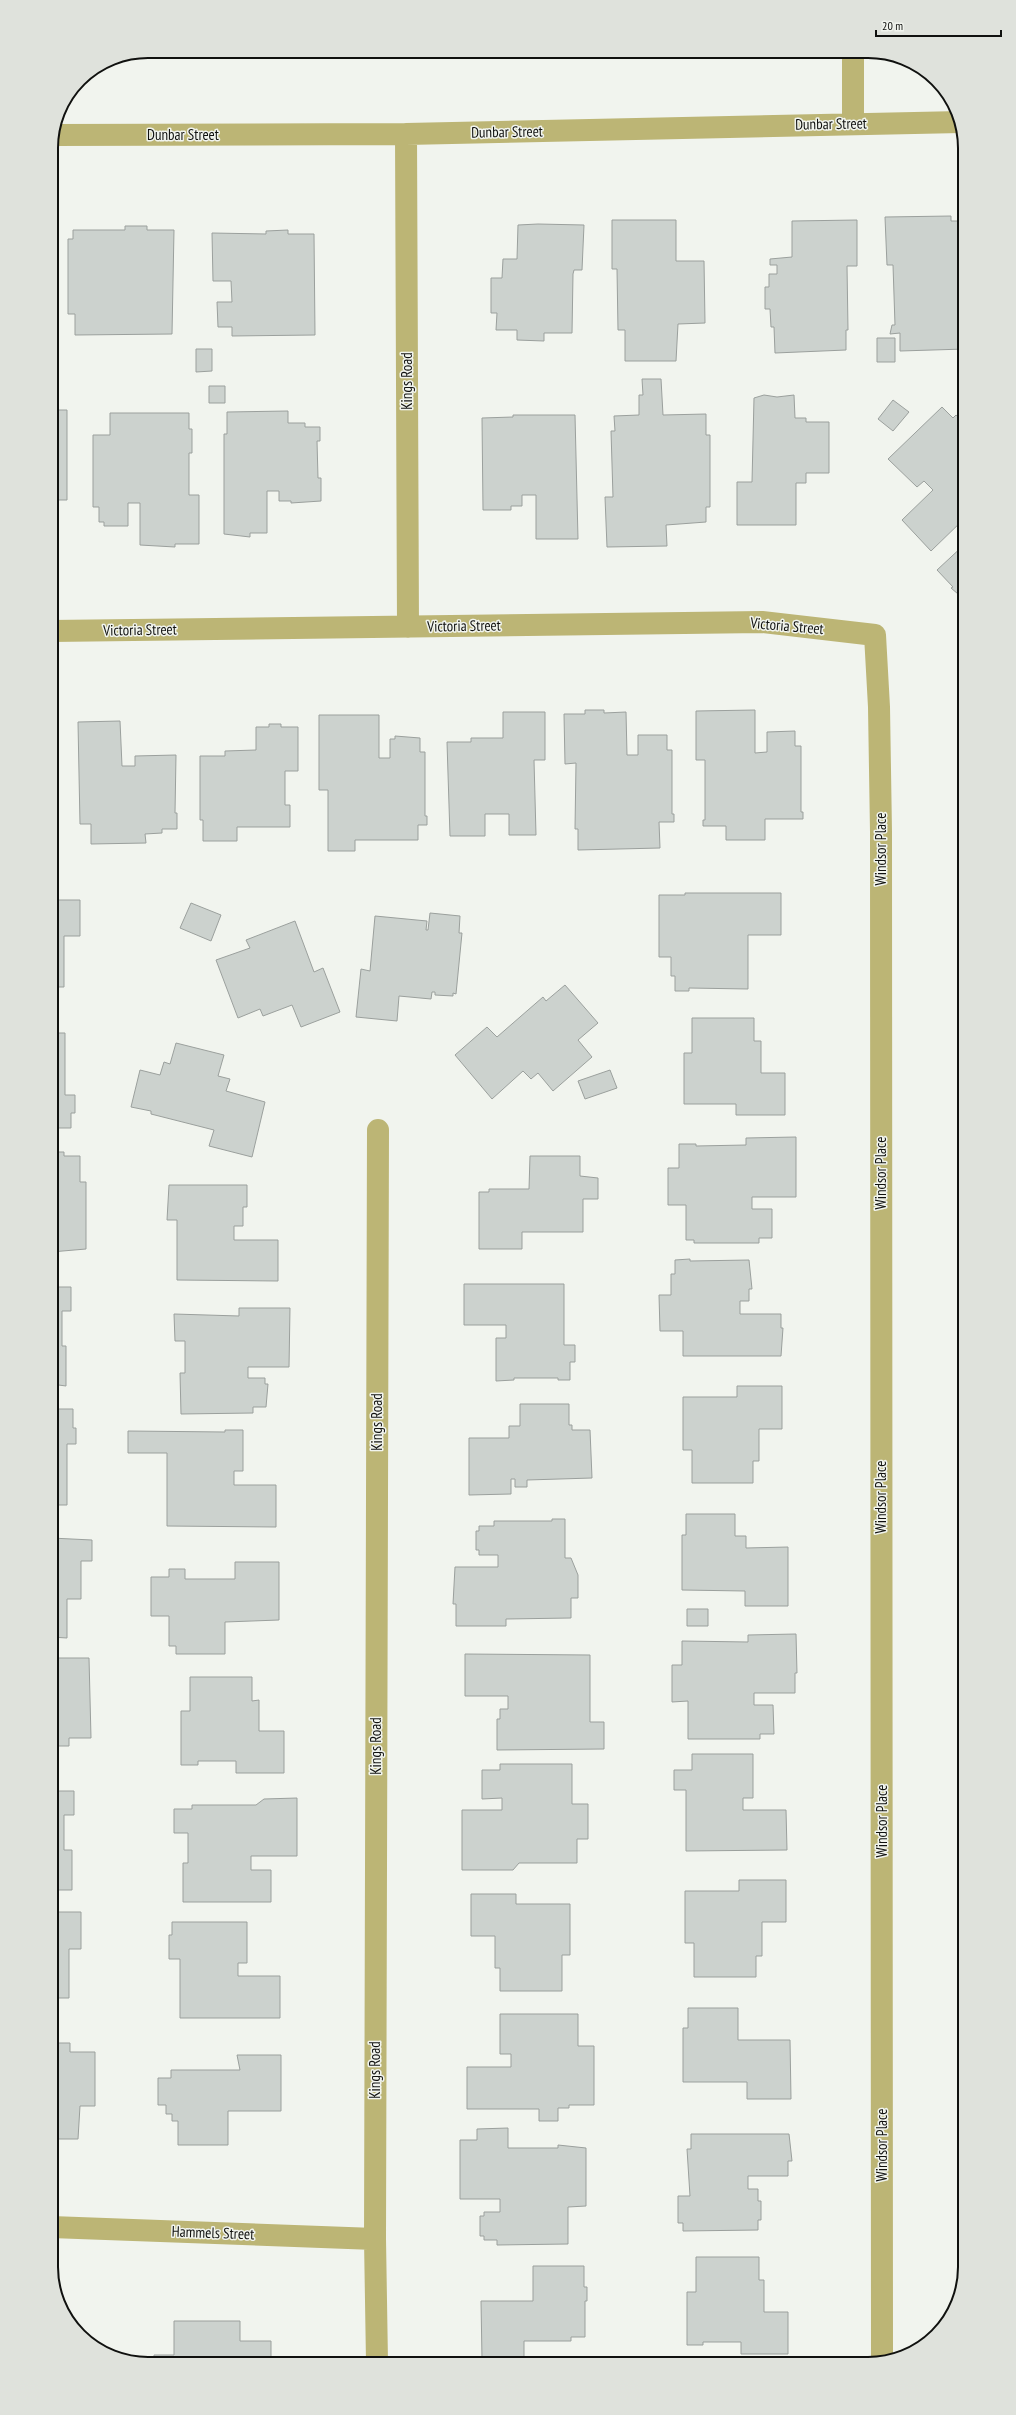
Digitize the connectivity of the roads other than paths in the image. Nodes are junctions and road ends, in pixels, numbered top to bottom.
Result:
1 (852, 58) edge
2 (954, 122) edge
3 (853, 123) junction
4 (406, 134) junction
5 (59, 135) edge
6 (408, 627) junction
7 (58, 630) edge
8 (875, 635) joint
9 (378, 1130) dead end
10 (58, 2227) edge
11 (375, 2239) junction
12 (882, 2356) edge
13 (377, 2357) edge

1 - 3 street
2 - 3 street, Dunbar Street
3 - 4 street, Dunbar Street
4 - 5 street, Dunbar Street
4 - 6 street, Kings Road
6 - 7 street, Victoria Street
6 - 8 street, Victoria Street
8 - 12 street, Windsor Place
9 - 11 street, Kings Road
10 - 11 street, Hammels Street
11 - 13 street, Kings Road

